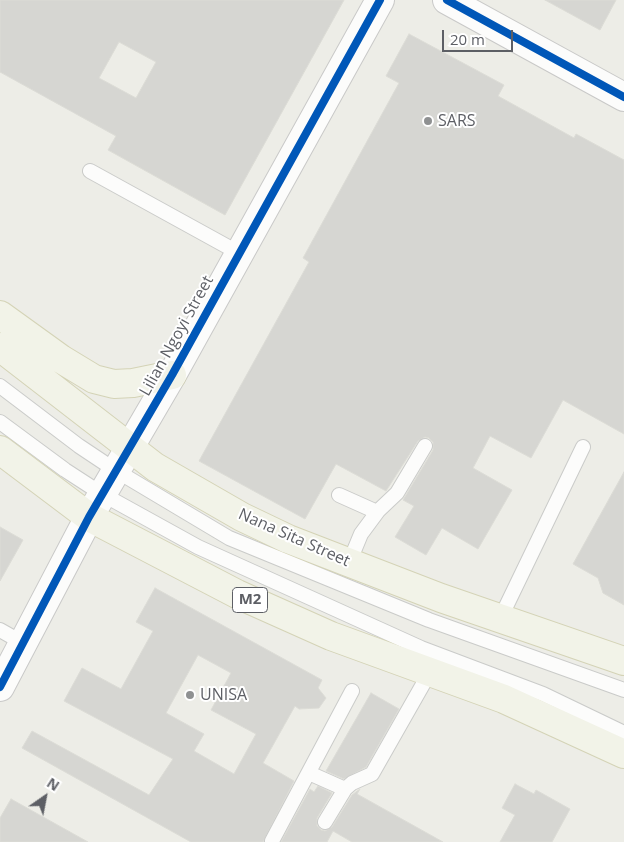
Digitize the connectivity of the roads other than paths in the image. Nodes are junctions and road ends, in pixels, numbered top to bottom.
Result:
1 (380, 0) edge
2 (447, 0) edge
3 (624, 97) edge
4 (90, 171) dead end
5 (240, 253) junction
6 (0, 315) edge
7 (0, 347) edge
8 (172, 375) junction
9 (0, 386) edge
10 (0, 422) edge
11 (425, 446) dead end
12 (583, 447) dead end
13 (0, 450) edge
14 (122, 459) junction
15 (102, 494) junction
16 (339, 495) dead end
17 (377, 512) junction
18 (89, 517) junction
19 (349, 563) junction
20 (500, 619) junction
21 (0, 630) edge
22 (23, 643) junction
23 (617, 654) edge
24 (430, 672) junction
25 (0, 687) edge
26 (624, 690) edge
27 (352, 691) dead end
28 (624, 733) edge
29 (624, 754) edge
30 (309, 773) junction
31 (345, 789) junction
32 (325, 822) dead end
33 (272, 841) edge

1 - 5 street, Lilian Ngoyi Street
2 - 3 street
4 - 5 lane
5 - 8 street, Lilian Ngoyi Street
6 - 8 main road
7 - 14 main road, Nana Sita Street
8 - 14 street, Lilian Ngoyi Street
9 - 14 lane
10 - 15 lane
11 - 17 lane
12 - 20 lane
13 - 18 main road, M2
14 - 15 street, Lilian Ngoyi Street
14 - 19 main road, Nana Sita Street
14 - 26 lane
15 - 18 street, Lilian Ngoyi Street
15 - 28 lane
16 - 17 lane
17 - 19 lane
18 - 22 street, Lilian Ngoyi Street
18 - 24 main road, M2
19 - 20 main road, Nana Sita Street
20 - 23 main road, Nana Sita Street
21 - 22 lane
22 - 25 street, Lilian Ngoyi Street
24 - 29 main road, M2
24 - 31 lane
27 - 30 lane
30 - 31 lane
30 - 33 lane
31 - 32 lane

